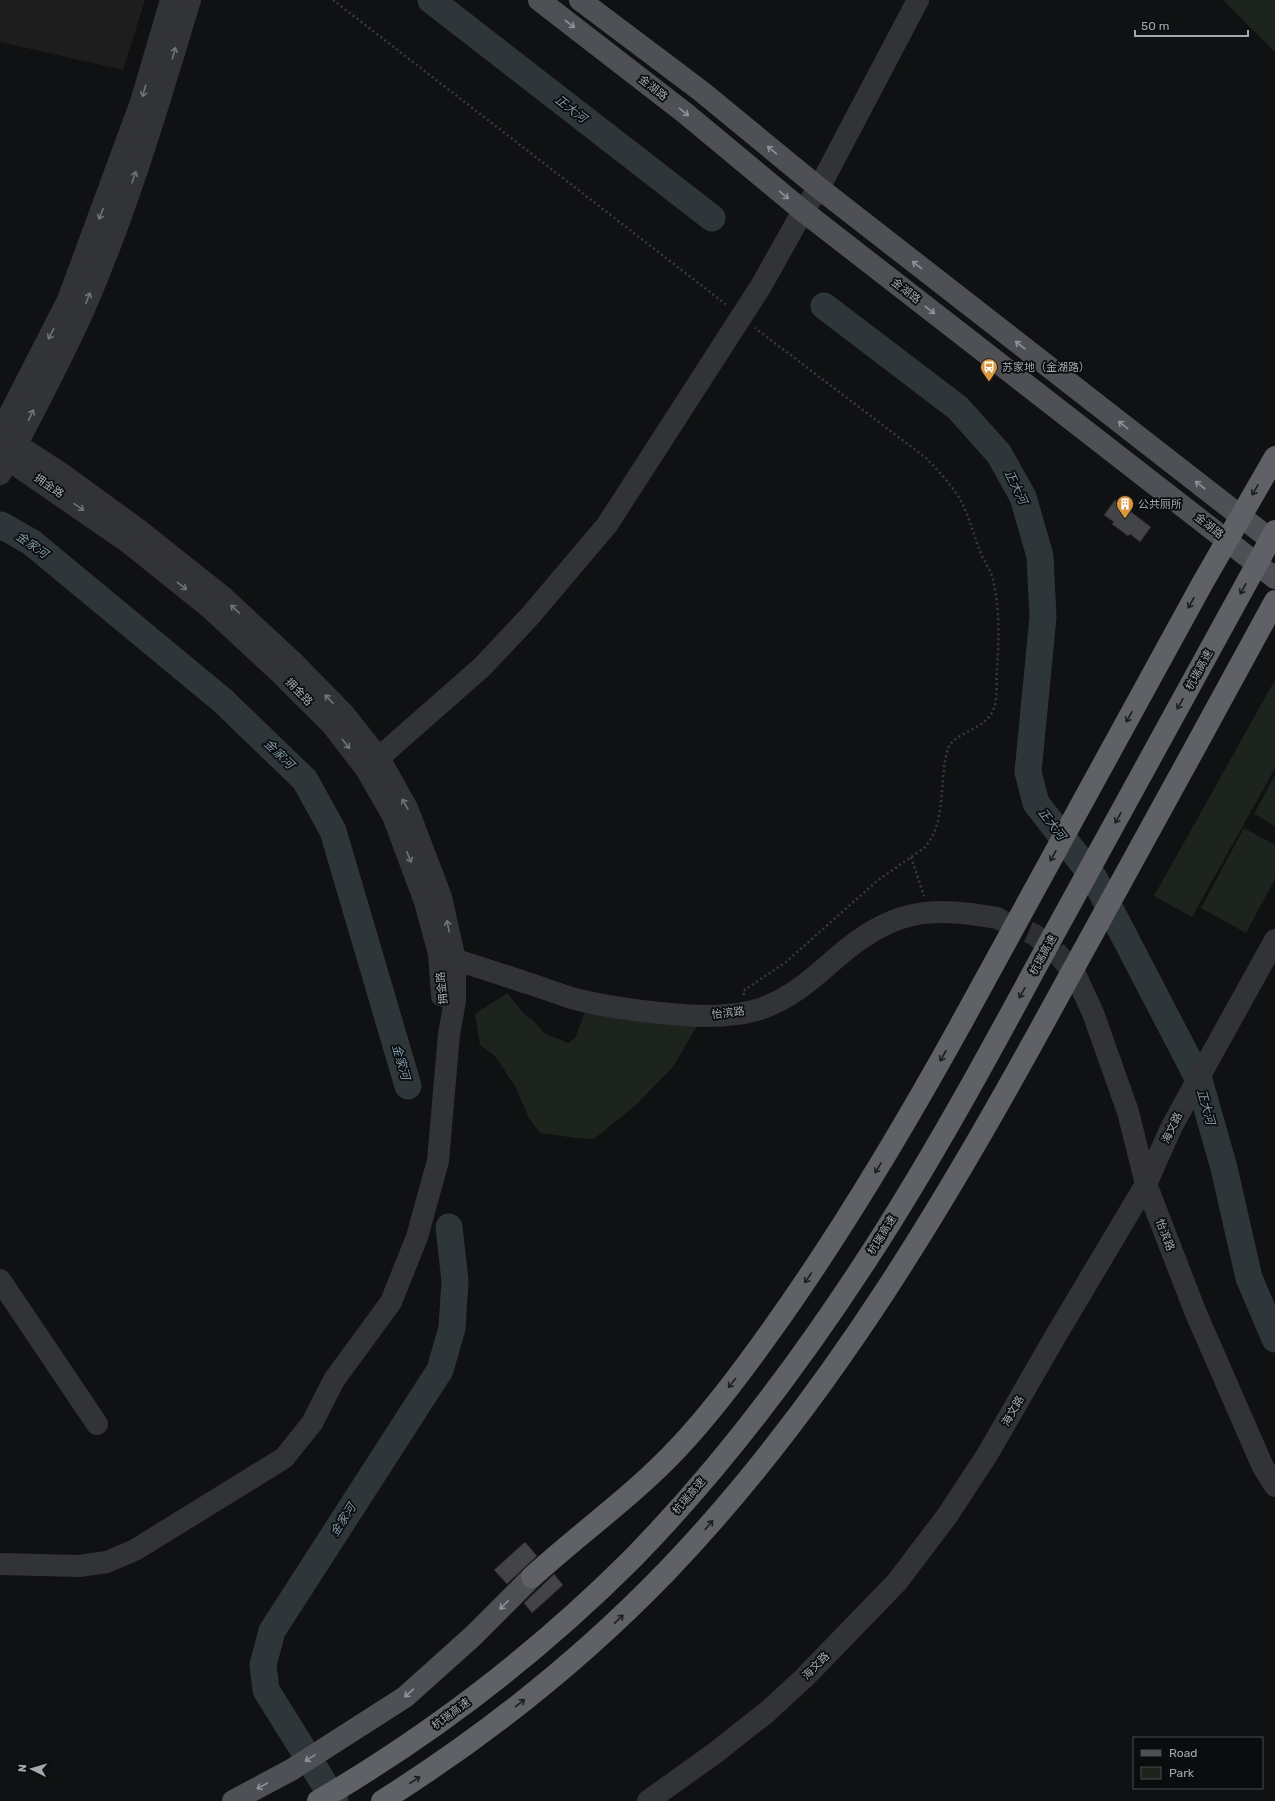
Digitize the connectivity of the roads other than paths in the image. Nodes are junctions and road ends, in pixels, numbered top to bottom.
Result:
1 (171, 0) edge
2 (190, 0) edge
3 (539, 0) edge
4 (580, 0) edge
5 (918, 0) edge
6 (818, 188) junction
7 (803, 211) junction
8 (4, 450) edge
9 (1275, 457) edge
10 (1275, 531) edge
11 (1275, 543) edge
12 (1275, 578) edge
13 (1275, 601) edge
14 (372, 764) junction
15 (997, 918) tunnel mouth
16 (1275, 940) edge
17 (447, 957) junction
18 (1076, 976) tunnel mouth
19 (1146, 1184) junction
20 (0, 1280) edge
21 (97, 1424) dead end
22 (1275, 1486) edge
23 (0, 1564) edge
24 (532, 1577) joint
25 (233, 1801) edge
26 (318, 1801) edge
27 (382, 1801) edge
28 (648, 1801) edge

1 -> 8 street
8 -> 2 street
3 -> 7 main road, 金湖路
6 -> 4 main road
5 - 6 street
6 - 7 street
11 -> 6 main road
7 -> 12 main road, 金湖路
7 - 14 street
8 - 14 street, 拥金路
9 -> 24 highway, bridge
10 -> 26 highway, 杭瑞高速, bridge
27 -> 13 highway, bridge
14 - 17 street, 拥金路
15 - 17 street, 怡滨路
16 - 19 street, 海文路
17 - 23 street, 拥金路
18 - 19 street, 怡滨路
19 - 22 street, 怡滨路
19 - 28 street, 海文路
20 - 21 street
24 -> 25 main road

